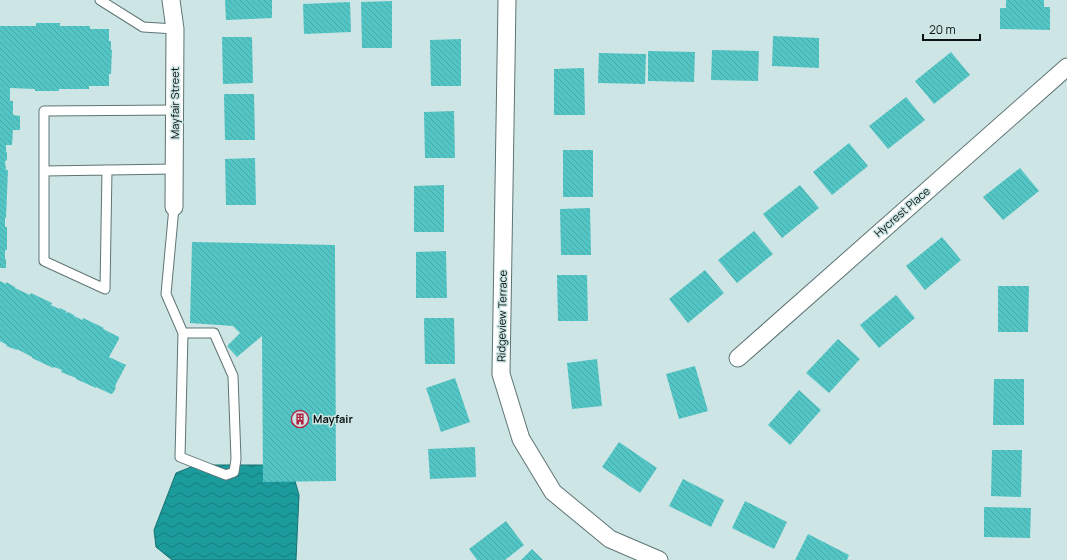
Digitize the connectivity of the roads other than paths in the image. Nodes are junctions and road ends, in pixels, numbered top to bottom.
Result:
1 (100, 0) edge
2 (171, 0) edge
3 (507, 0) edge
4 (175, 29) junction
5 (1067, 67) edge
6 (174, 110) junction
7 (174, 169) junction
8 (107, 170) junction
9 (44, 171) junction
10 (174, 207) joint
11 (183, 333) junction
12 (738, 358) dead end
13 (660, 560) edge

1 - 4 lane
2 - 4 street, Mayfair Street
3 - 13 street, Ridgeview Terrace
4 - 6 street, Mayfair Street
5 - 12 street, Hycrest Place
6 - 7 street, Mayfair Street
6 - 9 lane
7 - 8 lane
7 - 10 street, Mayfair Street
8 - 9 lane
8 - 9 lane
10 - 11 lane
11 - 11 lane

